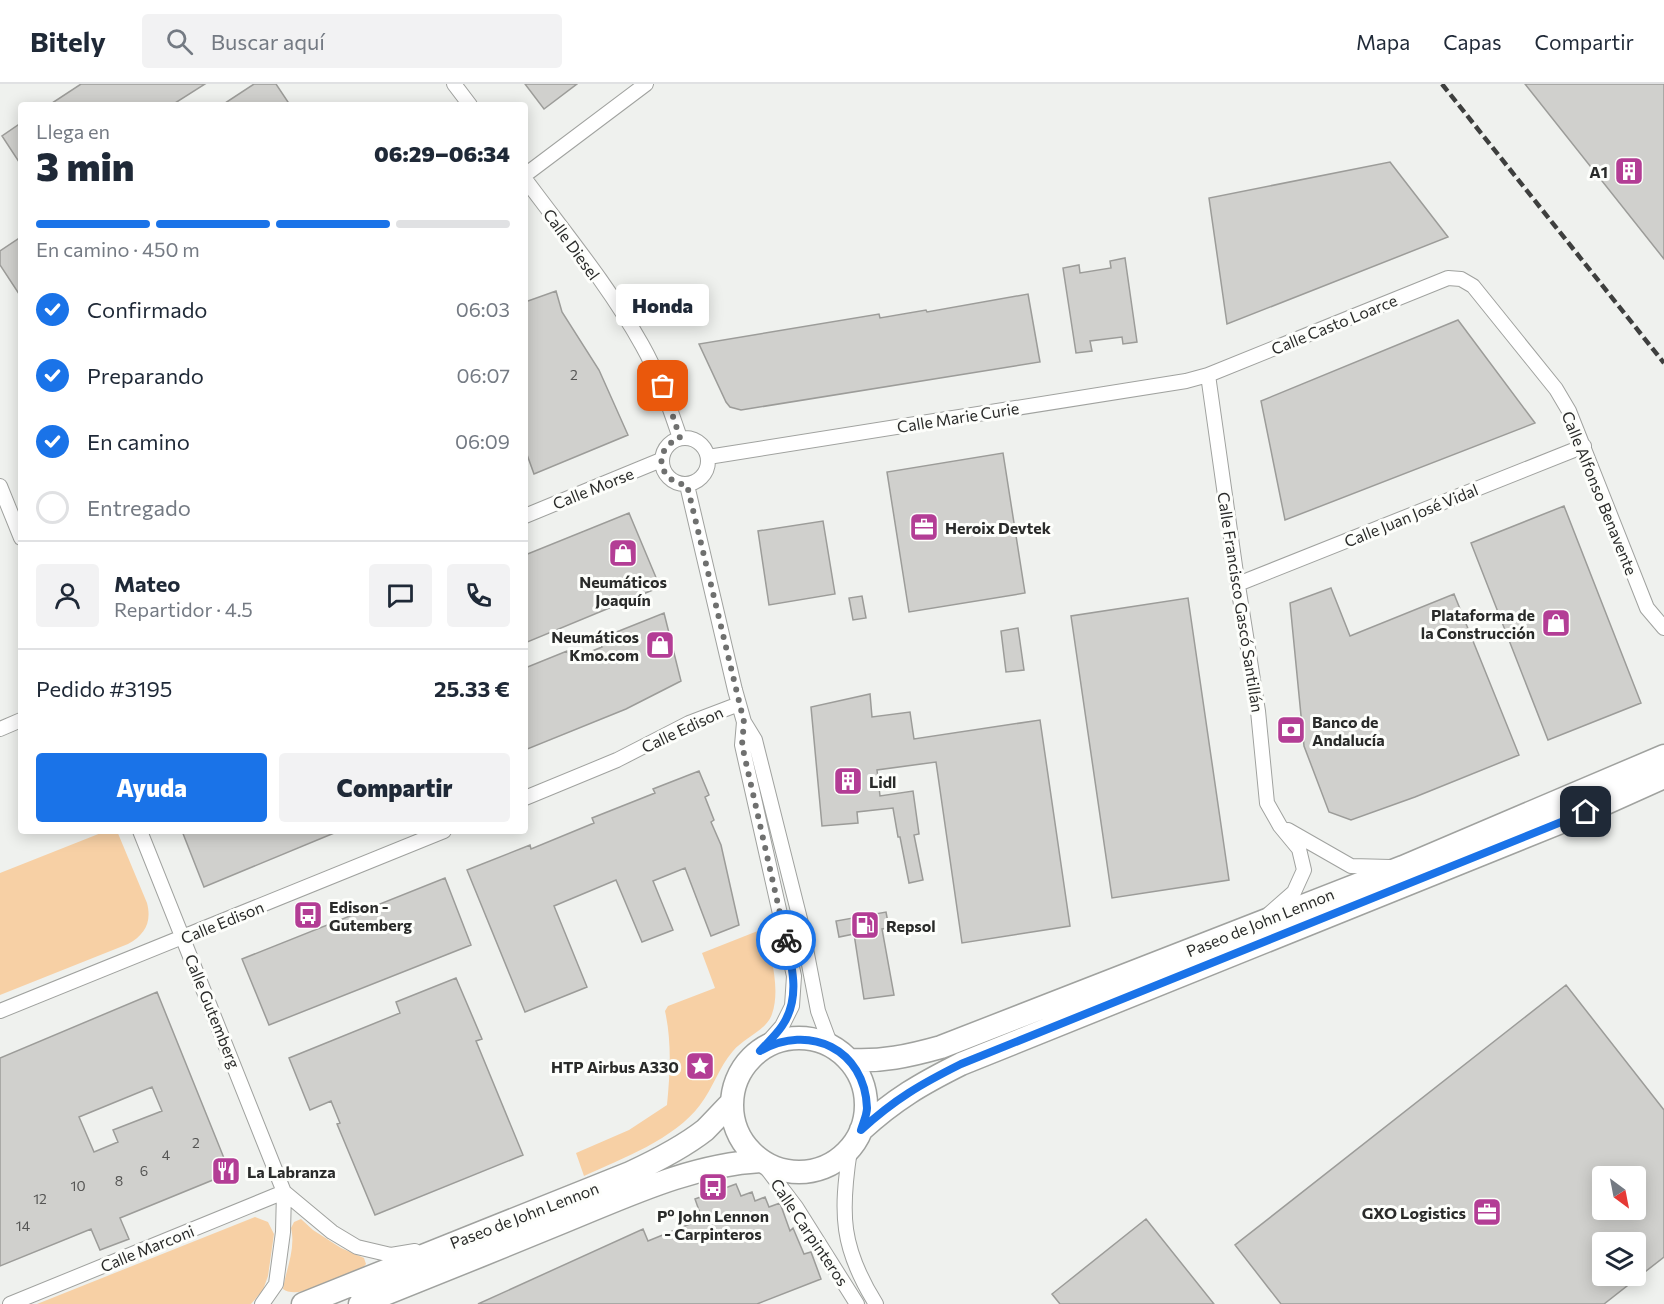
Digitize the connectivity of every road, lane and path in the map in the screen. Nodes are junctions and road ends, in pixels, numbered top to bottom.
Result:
1 (454, 84) edge
2 (646, 84) edge
3 (468, 102) edge
4 (528, 175) edge
5 (528, 181) edge
6 (1461, 279) joint
7 (1208, 375) junction
8 (680, 438) junction
9 (1584, 446) junction
10 (708, 457) junction
11 (662, 460) junction
12 (687, 485) junction
13 (0, 486) edge
14 (528, 515) edge
15 (18, 531) edge
16 (1238, 584) junction
17 (1664, 628) edge
18 (739, 704) junction
19 (18, 721) edge
20 (744, 722) junction
21 (0, 729) edge
22 (1664, 756) edge
23 (1664, 777) edge
24 (528, 797) edge
25 (1583, 803) junction
26 (1281, 826) junction
27 (141, 834) edge
28 (437, 834) edge
29 (1403, 867) junction
30 (1261, 921) junction
31 (184, 938) junction
32 (0, 1011) edge
33 (760, 1051) junction
34 (840, 1053) junction
35 (732, 1102) junction
36 (861, 1130) junction
37 (850, 1150) junction
38 (761, 1161) junction
39 (284, 1192) junction
40 (449, 1244) junction
41 (10, 1304) edge
42 (262, 1304) edge
43 (303, 1304) edge
44 (360, 1304) edge
45 (857, 1304) edge
46 (876, 1304) edge

1 - 3 street
2 - 4 street
5 - 8 street, Calle Diesel
6 - 7 street, Calle Casto Loarce
6 - 9 street, Calle Alfonso Benavente
7 - 10 street, Calle Marie Curie
7 - 16 street, Calle Francisco Gascó Santillán
8 - 10 street
8 - 11 street
9 - 16 street, Calle Juan José Vidal
9 - 17 street, Calle Alfonso Benavente
10 - 12 street
11 - 12 street
11 - 14 street, Calle Morse
12 - 18 street
13 - 15 street
16 - 26 street, Calle Francisco Gascó Santillán
18 - 20 street
18 - 24 street, Calle Edison
19 - 21 street
20 - 33 street
20 - 34 street
22 - 25 highway, Paseo de John Lennon
23 - 25 highway, Paseo de John Lennon
25 - 29 highway, Paseo de John Lennon
25 - 36 highway, Paseo de John Lennon
26 - 29 street
26 - 30 street, Calle Francisco Gascó Santillán
27 - 31 street, Calle Gutemberg
28 - 31 street, Calle Edison
29 - 30 highway, Paseo de John Lennon
30 - 34 highway, Paseo de John Lennon
31 - 32 street, Calle Edison
31 - 39 street, Calle Gutemberg
33 - 34 highway
33 - 35 highway
34 - 36 highway
35 - 38 highway
35 - 40 highway, Paseo de John Lennon
36 - 37 highway
37 - 38 highway
37 - 46 street, Calle Carpinteros
38 - 44 highway, Paseo de John Lennon
38 - 45 street, Calle Carpinteros
39 - 40 street
39 - 41 street, Calle Marconi
39 - 42 street
40 - 43 highway, Paseo de John Lennon

